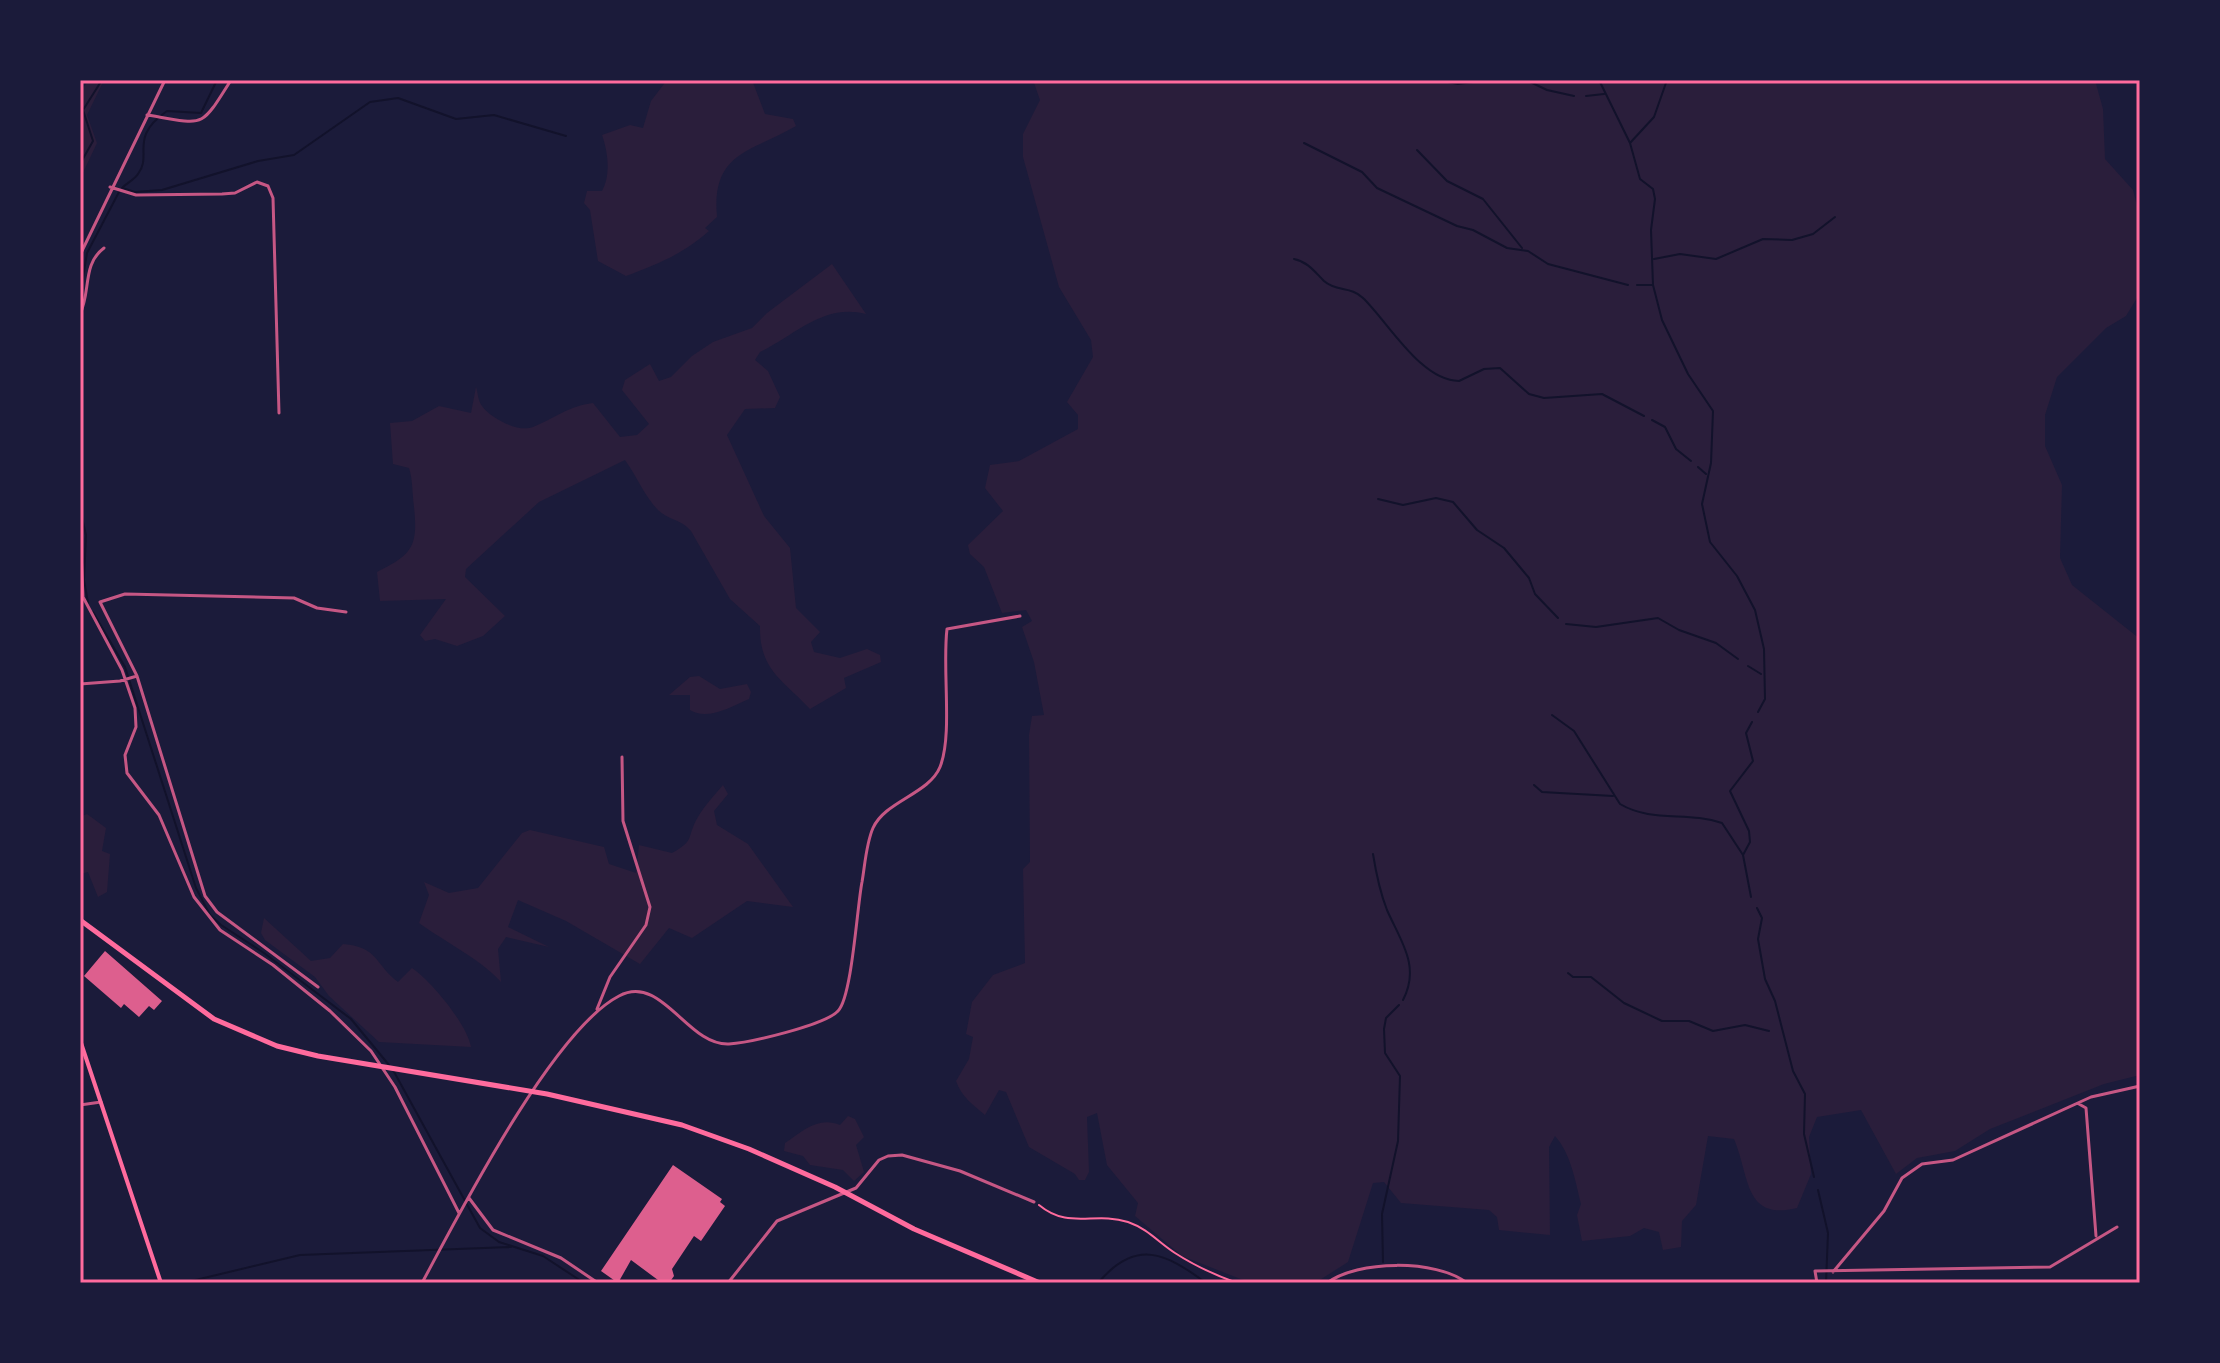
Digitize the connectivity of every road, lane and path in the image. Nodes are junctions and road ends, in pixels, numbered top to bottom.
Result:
1 (165, 80) edge
2 (231, 80) edge
3 (147, 115) junction
4 (110, 187) junction
5 (104, 248) dead end
6 (80, 255) edge
7 (82, 304) edge
8 (80, 314) edge
9 (279, 413) dead end
10 (80, 527) edge
11 (346, 612) dead end
12 (1020, 616) dead end
13 (137, 676) junction
14 (126, 680) junction
15 (80, 684) edge
16 (622, 757) dead end
17 (80, 920) edge
18 (80, 926) edge
19 (88, 926) junction
20 (318, 987) dead end
21 (597, 1009) junction
22 (80, 1040) edge
23 (2140, 1086) edge
24 (101, 1102) junction
25 (2079, 1104) junction
26 (80, 1105) edge
27 (469, 1198) junction
28 (1034, 1202) joint
29 (460, 1211) junction
30 (2117, 1227) dead end
31 (2096, 1238) junction
32 (1831, 1272) junction
33 (161, 1283) edge
34 (422, 1283) edge
35 (598, 1283) edge
36 (728, 1283) edge
37 (1040, 1283) edge
38 (1237, 1283) edge
39 (1327, 1283) edge
40 (1467, 1283) edge
41 (1817, 1283) edge

1 - 3 street
2 - 3 street
3 - 4 street
4 - 6 street
4 - 9 street
5 - 7 street
7 - 8 street
10 - 14 street
11 - 13 street
12 - 21 street
13 - 14 street
13 - 20 street
14 - 15 street
14 - 29 street
16 - 21 street
17 - 19 main road
18 - 19 main road
19 - 37 main road
21 - 27 street
22 - 24 main road
23 - 25 street
24 - 26 street
24 - 33 main road
25 - 31 street
25 - 32 street
27 - 29 street
27 - 35 street
28 - 36 street
28 - 38 path
29 - 34 street
30 - 31 street
31 - 32 street
32 - 41 street
39 - 40 street

